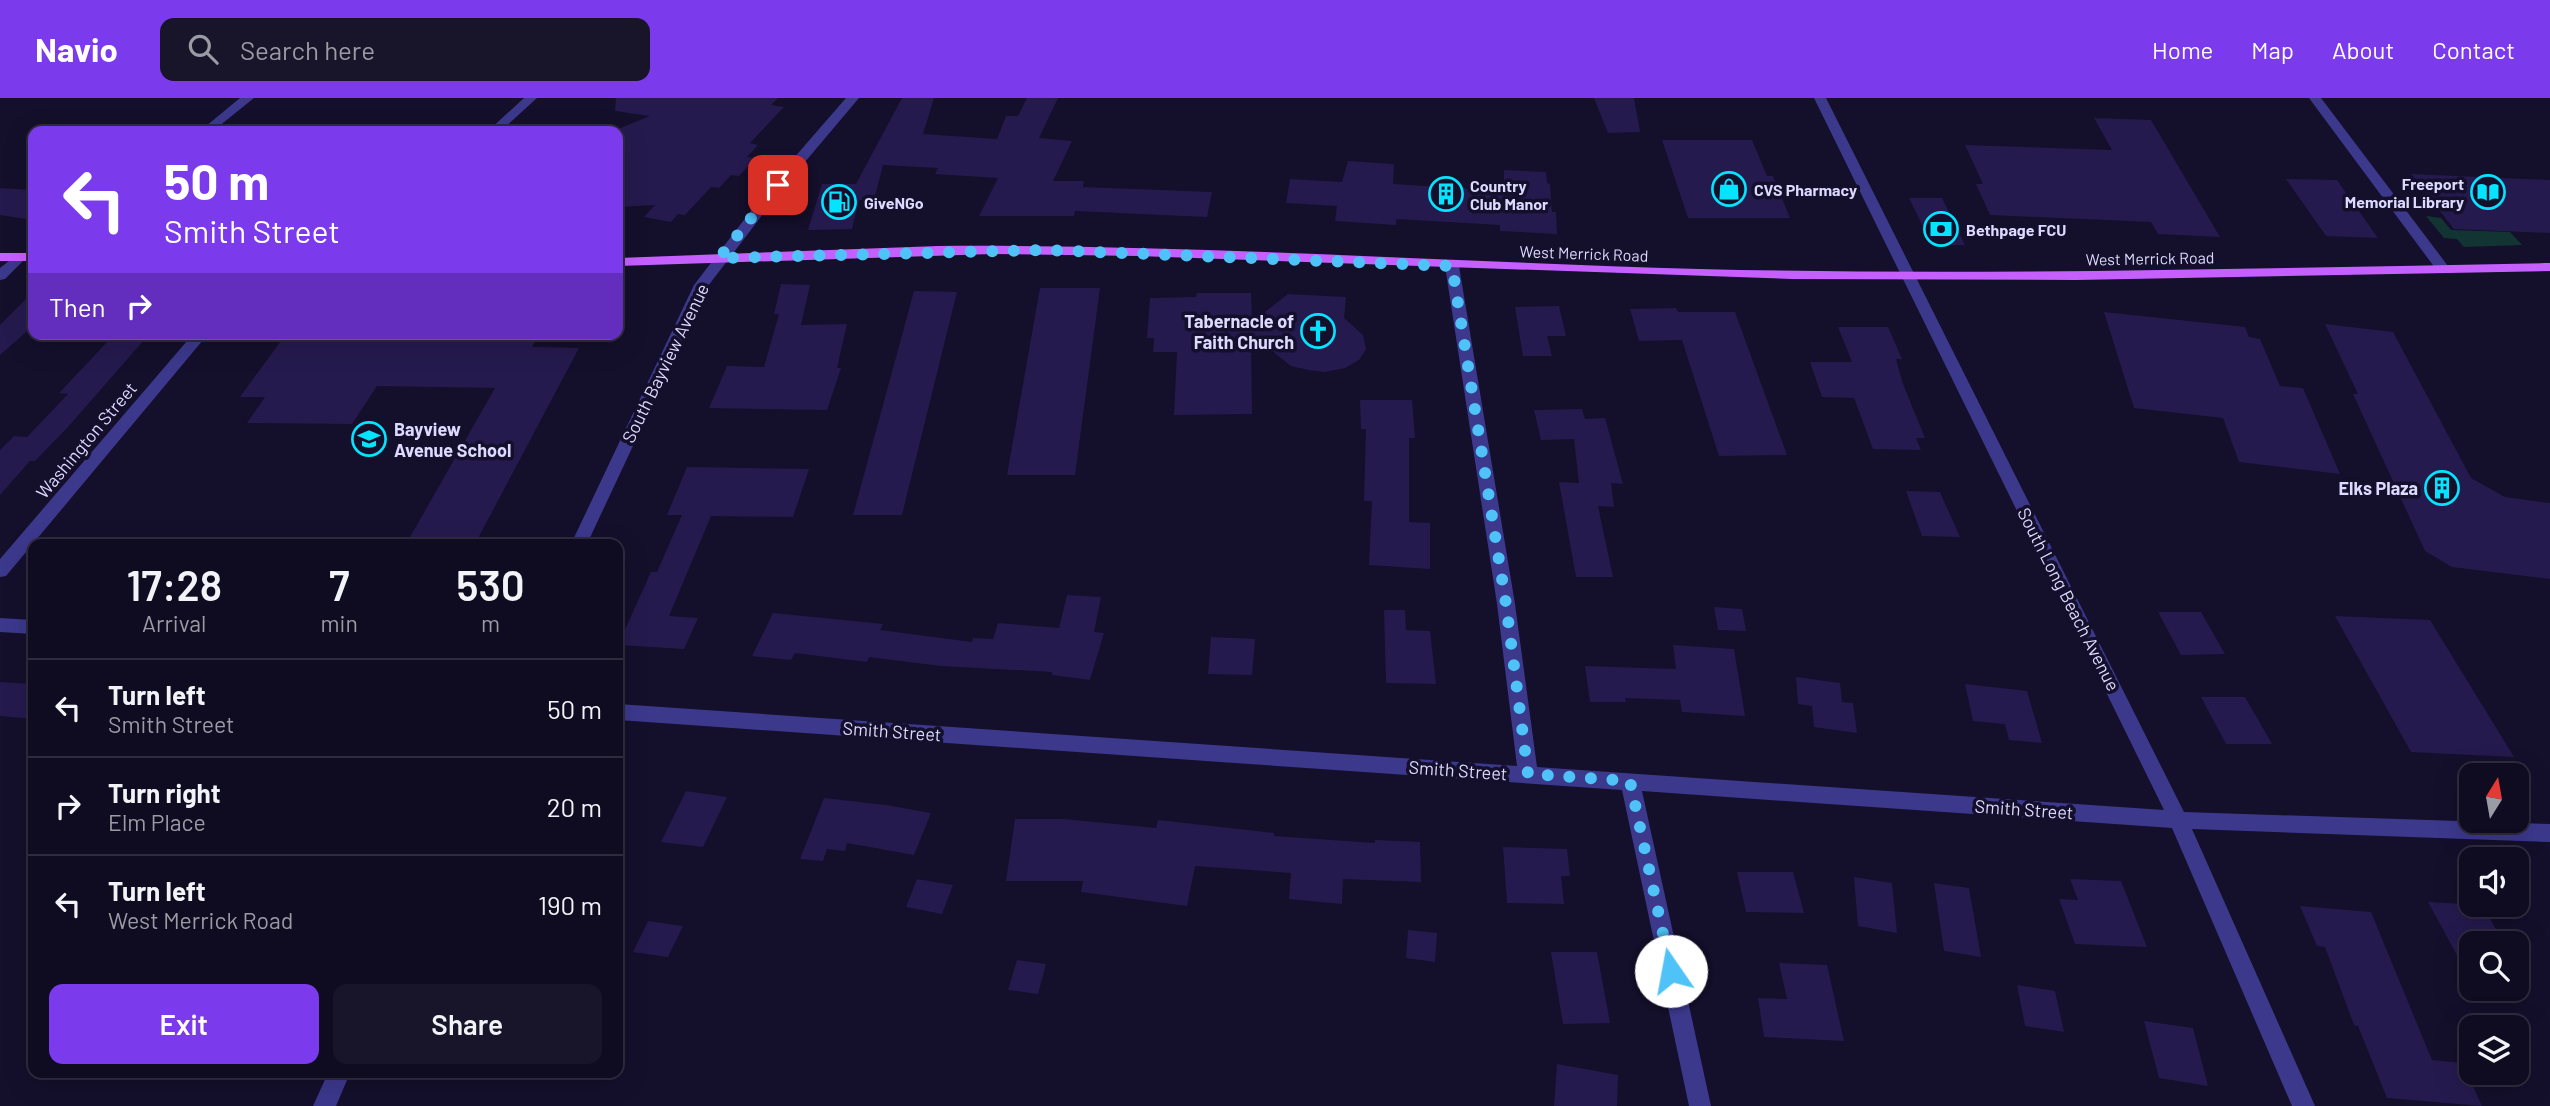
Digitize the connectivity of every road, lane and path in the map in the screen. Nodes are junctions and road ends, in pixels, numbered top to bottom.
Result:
1 (248, 98) edge
2 (531, 98) edge
3 (853, 98) edge
4 (1820, 98) edge
5 (2315, 98) edge
6 (212, 126) edge
7 (500, 126) edge
8 (0, 257) edge
9 (26, 257) edge
10 (719, 258) junction
11 (623, 262) edge
12 (1452, 266) junction
13 (2550, 267) edge
14 (2442, 270) junction
15 (0, 276) edge
16 (1907, 277) junction
17 (196, 340) edge
18 (581, 539) edge
19 (0, 571) edge
20 (0, 625) edge
21 (28, 626) edge
22 (623, 712) edge
23 (1528, 774) junction
24 (1630, 781) junction
25 (2179, 820) junction
26 (2550, 833) edge
27 (338, 1078) edge
28 (324, 1106) edge
29 (1700, 1106) edge
30 (2304, 1106) edge

1 - 6 street
2 - 7 street
3 - 10 street, South Bayview Avenue
4 - 16 street, South Long Beach Avenue
5 - 14 street
8 - 9 main road
9 - 15 street
10 - 11 main road, West Merrick Road
10 - 12 main road, West Merrick Road
10 - 18 street, South Bayview Avenue
12 - 16 main road, West Merrick Road
12 - 23 street
13 - 14 main road, West Merrick Road
14 - 16 main road, West Merrick Road
16 - 25 street, South Long Beach Avenue
17 - 19 street, Washington Street
20 - 21 street
22 - 23 street, Smith Street
23 - 24 street, Smith Street
24 - 25 street, Smith Street
24 - 29 street
25 - 26 street, Smith Street
25 - 30 street, South Long Beach Avenue
27 - 28 street

